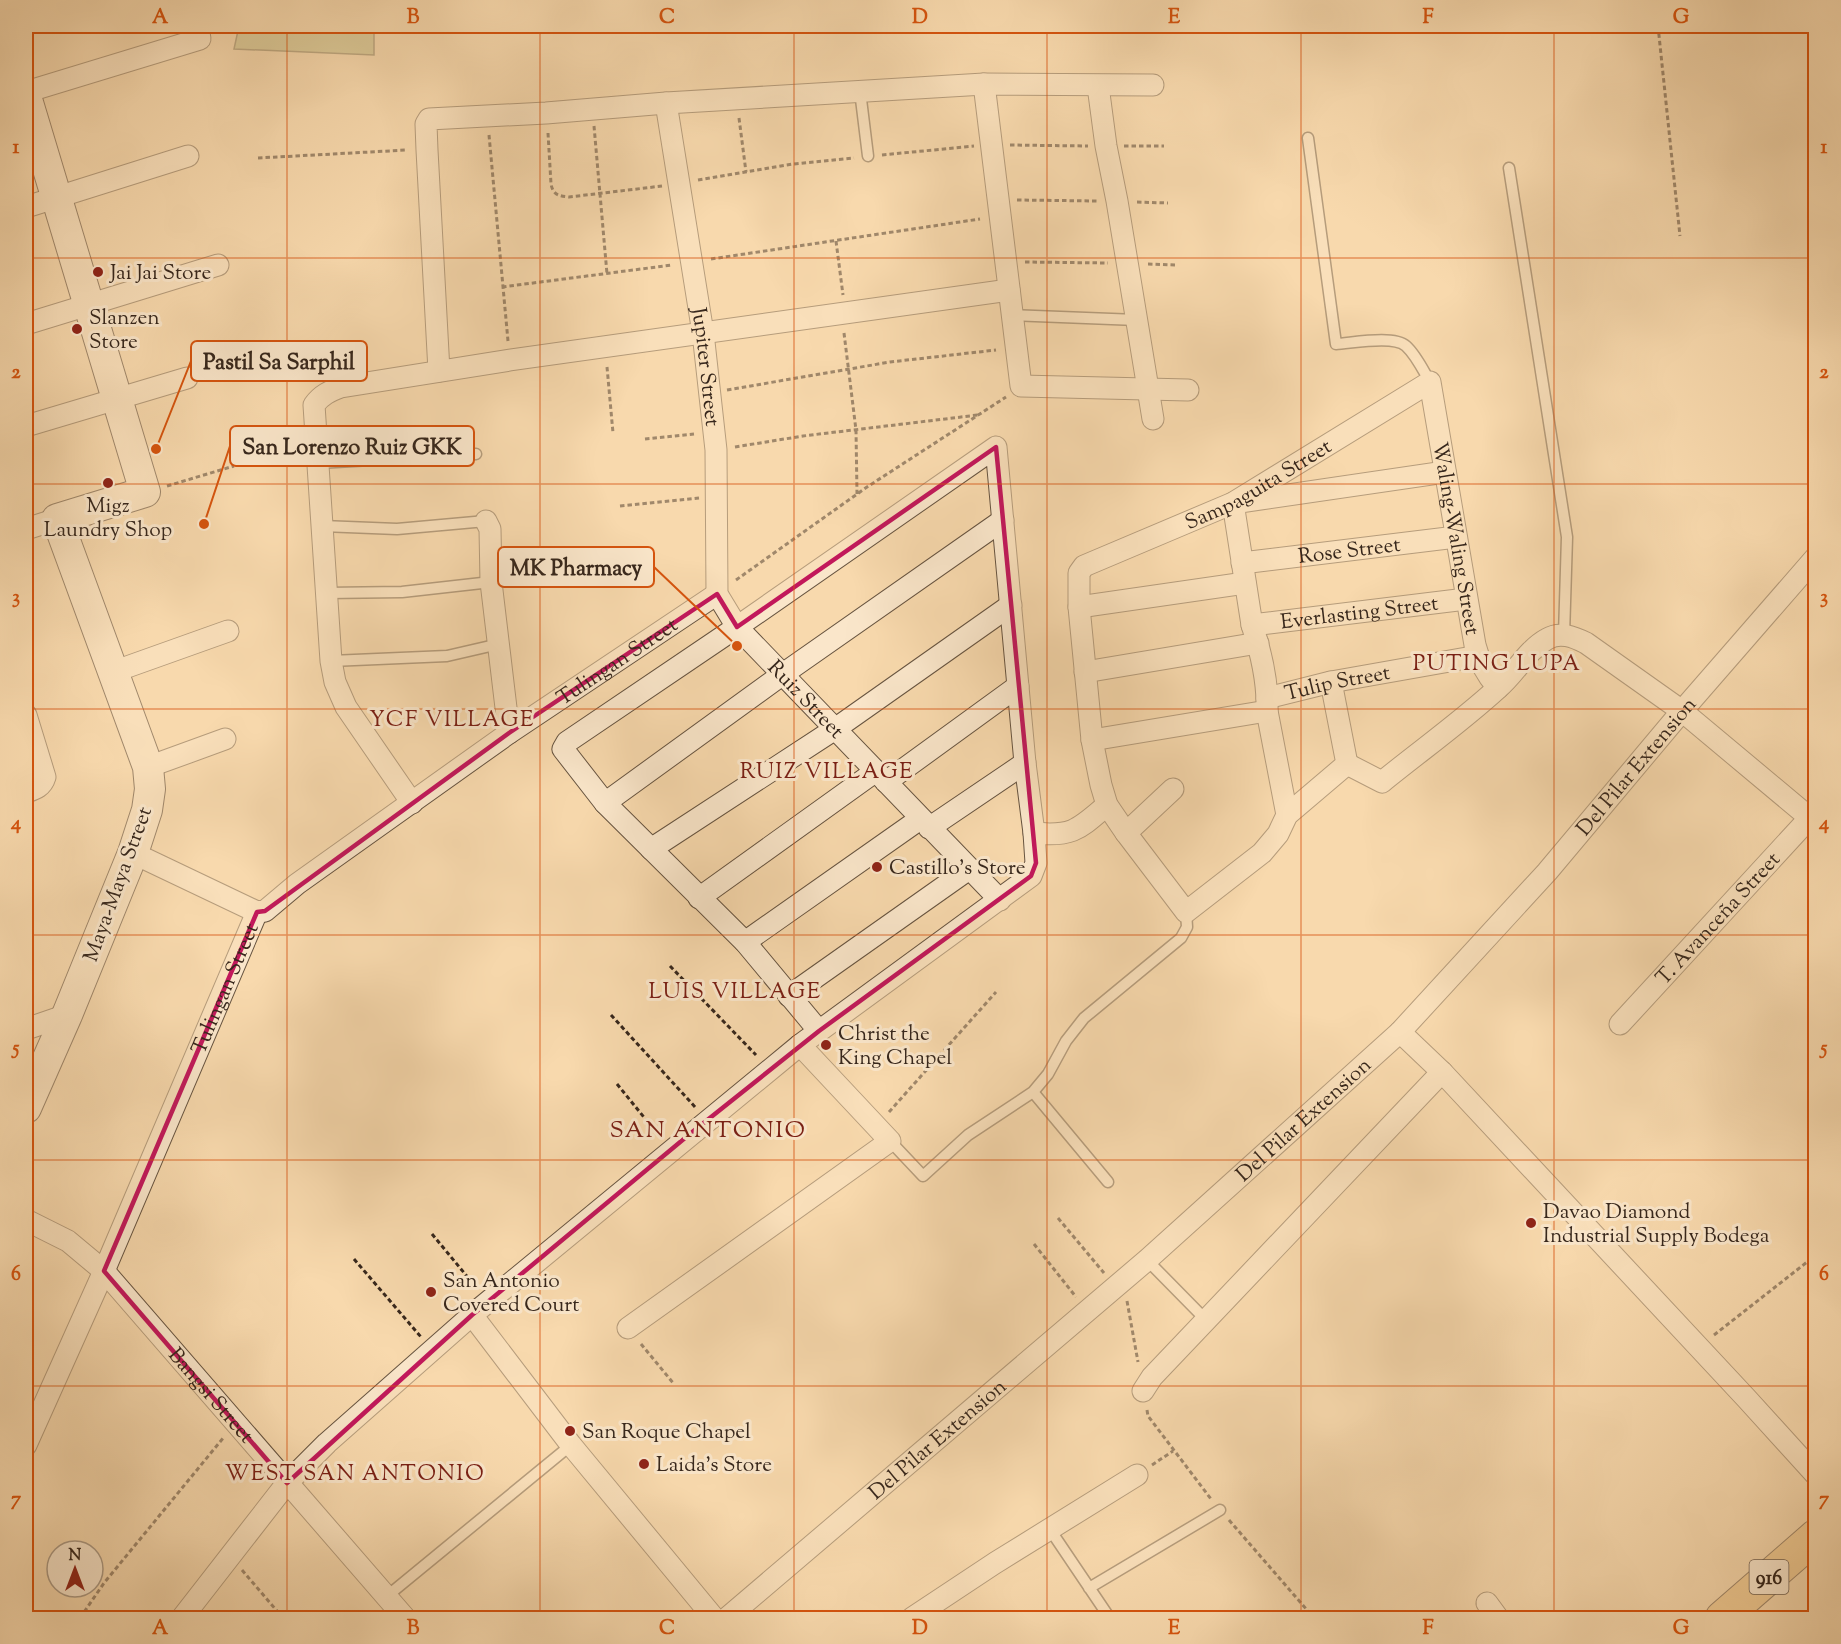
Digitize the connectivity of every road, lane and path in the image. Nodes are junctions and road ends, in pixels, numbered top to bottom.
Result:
1 (1658, 26) edge
2 (199, 32) edge
3 (984, 84) junction
4 (1098, 86) junction
5 (1153, 86) dead end
6 (860, 91) junction
7 (26, 94) edge
8 (736, 98) junction
9 (666, 103) junction
10 (592, 110) junction
11 (546, 113) junction
12 (488, 115) junction
13 (1308, 138) dead end
14 (991, 144) junction
15 (1106, 146) junction
16 (1164, 146) dead end
17 (427, 150) junction
18 (188, 156) dead end
19 (868, 156) junction
20 (258, 158) dead end
21 (1509, 168) dead end
22 (746, 172) junction
23 (679, 184) junction
24 (600, 193) junction
25 (56, 198) junction
26 (1117, 201) junction
27 (1168, 203) dead end
28 (26, 207) edge
29 (999, 208) junction
30 (1680, 236) dead end
31 (836, 241) junction
32 (692, 262) junction
33 (1005, 262) junction
34 (1126, 264) junction
35 (218, 265) dead end
36 (1176, 265) dead end
37 (607, 274) junction
38 (502, 287) junction
39 (1009, 290) junction
40 (89, 305) junction
41 (843, 313) junction
42 (1012, 315) junction
43 (1137, 320) junction
44 (26, 324) edge
45 (703, 333) junction
46 (605, 347) junction
47 (1016, 348) junction
48 (510, 360) junction
49 (850, 369) junction
50 (439, 371) junction
51 (187, 378) dead end
52 (1430, 382) junction
53 (1021, 386) junction
54 (1148, 388) junction
55 (1188, 390) dead end
56 (709, 393) junction
57 (117, 399) junction
58 (980, 414) junction
59 (1153, 419) dead end
60 (26, 426) edge
61 (856, 430) junction
62 (613, 433) dead end
63 (645, 439) dead end
64 (715, 441) junction
65 (476, 454) dead end
66 (318, 462) junction
67 (234, 466) dead end
68 (1445, 472) junction
69 (145, 492) junction
70 (857, 494) junction
71 (717, 496) junction
72 (1233, 503) junction
73 (620, 506) dead end
74 (57, 519) junction
75 (1003, 520) junction
76 (486, 521) joint
77 (322, 526) junction
78 (26, 529) edge
79 (1456, 537) junction
80 (1815, 557) edge
81 (1244, 573) junction
82 (491, 582) junction
83 (326, 593) junction
84 (717, 594) junction
85 (1466, 599) junction
86 (1011, 605) junction
87 (1078, 607) junction
88 (737, 627) junction
89 (228, 631) dead end
90 (1255, 634) junction
91 (1564, 635) junction
92 (499, 644) junction
93 (1478, 656) junction
94 (331, 661) junction
95 (113, 672) junction
96 (1085, 672) junction
97 (783, 674) junction
98 (1331, 682) junction
99 (1018, 686) junction
100 (1498, 688) junction
101 (1267, 704) junction
102 (1682, 711) junction
103 (26, 716) edge
104 (835, 729) junction
105 (509, 733) junction
106 (225, 739) dead end
107 (1092, 740) junction
108 (1025, 763) junction
109 (1347, 764) junction
110 (148, 767) junction
111 (881, 777) junction
112 (1173, 789) dead end
113 (26, 792) edge
114 (412, 803) junction
115 (605, 803) junction
116 (1107, 804) junction
117 (1287, 815) junction
118 (1813, 817) edge
119 (925, 823) junction
120 (1034, 833) junction
121 (1126, 833) junction
122 (651, 849) junction
123 (133, 853) junction
124 (969, 869) junction
125 (699, 898) junction
126 (1000, 900) junction
127 (257, 912) junction
128 (1186, 912) junction
129 (745, 942) junction
130 (670, 966) dead end
131 (996, 992) dead end
132 (789, 996) junction
133 (67, 1015) junction
134 (611, 1015) dead end
135 (1620, 1024) dead end
136 (26, 1029) edge
137 (819, 1030) junction
138 (1400, 1032) junction
139 (800, 1045) junction
140 (770, 1070) junction
141 (1442, 1072) junction
142 (617, 1084) dead end
143 (1033, 1092) junction
144 (26, 1108) edge
145 (707, 1120) junction
146 (883, 1134) junction
147 (670, 1150) junction
148 (1107, 1182) dead end
149 (1058, 1218) dead end
150 (26, 1220) edge
151 (432, 1234) dead end
152 (1034, 1244) dead end
153 (1815, 1256) edge
154 (354, 1259) dead end
155 (1147, 1260) junction
156 (104, 1271) junction
157 (1116, 1288) junction
158 (480, 1308) junction
159 (1088, 1311) junction
160 (1206, 1320) junction
161 (628, 1328) joint
162 (1699, 1347) junction
163 (432, 1350) junction
164 (674, 1384) dead end
165 (1143, 1391) joint
166 (235, 1424) junction
167 (26, 1445) edge
168 (572, 1445) junction
169 (1173, 1451) dead end
170 (1137, 1475) joint
171 (1815, 1475) edge
172 (287, 1483) junction
173 (1220, 1510) dead end
174 (1049, 1528) junction
175 (1815, 1536) edge
176 (231, 1557) junction
177 (1815, 1564) edge
178 (1089, 1588) junction
179 (386, 1597) junction
180 (1107, 1614) dead end
181 (280, 1617) edge
182 (80, 1618) edge
183 (182, 1618) edge
184 (405, 1618) edge
185 (714, 1618) edge
186 (726, 1618) edge
187 (912, 1618) edge
188 (1722, 1618) edge
189 (1756, 1618) edge

1 - 30 path
2 - 7 street
3 - 4 street
3 - 6 street
3 - 14 street
4 - 5 street
4 - 15 street
6 - 8 street
6 - 19 lane
7 - 25 street
8 - 9 street
8 - 22 path
9 - 10 street
9 - 23 street, Jupiter Street
10 - 11 street
10 - 24 path
11 - 12 street
11 - 24 path
12 - 17 street
12 - 38 path
13 - 52 lane
14 - 15 path
14 - 19 path
14 - 29 street
15 - 16 path
15 - 26 street
17 - 20 path
17 - 50 street
18 - 25 street
19 - 22 path
21 - 91 lane
22 - 23 path
23 - 24 path
23 - 32 street, Jupiter Street
24 - 37 path
25 - 28 street
25 - 40 street
26 - 27 path
26 - 29 path
26 - 34 street
29 - 31 path
29 - 33 street
31 - 32 path
31 - 41 path
32 - 37 path
32 - 45 street, Jupiter Street
33 - 34 path
33 - 39 street
34 - 36 path
34 - 43 street
35 - 40 street
37 - 38 path
38 - 48 path
39 - 41 street
39 - 42 street
40 - 44 street
40 - 57 street
41 - 45 street
41 - 49 path
42 - 43 lane
42 - 47 street
43 - 54 street
45 - 46 street
45 - 56 street, Jupiter Street
46 - 48 street
46 - 62 path
47 - 49 path
47 - 53 street
48 - 50 street
49 - 56 path
49 - 61 path
50 - 66 street
51 - 57 street
52 - 68 street, Waling-Waling Street
52 - 72 street, Sampaguita Street
53 - 54 street
53 - 58 path
54 - 55 street
54 - 59 street
56 - 64 street, Jupiter Street
57 - 60 street
57 - 69 street
58 - 61 path
58 - 70 path
61 - 64 path
61 - 70 path
63 - 64 path
64 - 71 street, Jupiter Street
65 - 66 lane
66 - 77 street
67 - 69 path
68 - 72 street
68 - 79 street, Waling-Waling Street
69 - 74 street
70 - 84 path
71 - 73 path
71 - 84 street, Jupiter Street
72 - 81 street
72 - 87 street, Sampaguita Street
74 - 78 street
74 - 95 street, Maya-Maya Street
75 - 86 street
75 - 88 street
75 - 97 street
76 - 77 lane
76 - 82 street
77 - 83 street
79 - 81 street, Rose Street
79 - 85 street, Waling-Waling Street
80 - 102 street, Del Pilar Extension
81 - 87 street, Rose Street
81 - 90 street
82 - 83 lane
82 - 92 street
83 - 94 street
84 - 88 street
84 - 105 street, Tulingan Street
85 - 90 street, Everlasting Street
85 - 93 street, Waling-Waling Street
86 - 99 street
86 - 104 street
87 - 96 street
88 - 97 street, Ruiz Street
88 - 115 street
89 - 95 street
90 - 96 street, Everlasting Street
90 - 101 street
91 - 100 street
91 - 102 street
92 - 94 lane
92 - 105 street
93 - 98 street, Tulip Street
93 - 100 street, Waling-Waling Street
94 - 114 street
95 - 110 street, Maya-Maya Street
96 - 107 street
97 - 104 street, Ruiz Street
97 - 115 street
98 - 101 street, Tulip Street
98 - 109 street
99 - 108 street
99 - 111 street
100 - 109 street
101 - 107 street, Tulip Street
101 - 117 street
102 - 118 street
102 - 138 street, Del Pilar Extension
103 - 113 street
104 - 111 street, Ruiz Street
104 - 122 street
105 - 114 street, Tulingan Street
106 - 110 street
107 - 116 street
108 - 119 street
108 - 120 street
109 - 117 street
110 - 123 street, Maya-Maya Street
111 - 119 street, Ruiz Street
111 - 125 street
112 - 121 street
114 - 127 street, Tulingan Street
115 - 122 street
116 - 120 street
116 - 121 street
117 - 128 street
118 - 135 street, T. Avanceña Street
119 - 124 street, Ruiz Street
119 - 129 street
120 - 126 street
121 - 128 street
122 - 125 street
123 - 127 street
123 - 133 street, Maya-Maya Street
124 - 126 street, Ruiz Street
124 - 132 street
125 - 129 street
126 - 137 street
127 - 156 street, Tulingan Street
128 - 143 lane
129 - 132 street
130 - 140 path
131 - 146 path
132 - 137 street
133 - 136 street
133 - 144 street, Maya-Maya Street
134 - 145 path
137 - 139 street
138 - 141 street
138 - 155 street, Del Pilar Extension
139 - 140 street
139 - 146 street
140 - 145 street
141 - 160 street
141 - 162 street
142 - 147 path
143 - 146 lane
143 - 148 lane
145 - 147 street
146 - 161 street
147 - 158 street
149 - 157 path
150 - 156 street, Bangsi Street
151 - 158 path
152 - 159 path
153 - 162 path
154 - 163 path
155 - 157 street, Del Pilar Extension
155 - 160 lane
156 - 166 street, Bangsi Street
156 - 167 street, Tulingan Street
157 - 159 street, Del Pilar Extension
157 - 165 path
158 - 163 street
158 - 168 street
159 - 186 street, Del Pilar Extension
160 - 165 street
161 - 164 path
162 - 171 street
163 - 172 street
166 - 172 street, Bangsi Street
166 - 182 path
168 - 179 lane
168 - 185 street
169 - 170 path
170 - 174 street
172 - 176 street
172 - 179 street, Bangsi Street
173 - 178 lane
174 - 178 lane
174 - 187 street
175 - 188 main road, 916
176 - 181 path
176 - 183 street
177 - 189 main road, 916
178 - 180 lane
179 - 184 street, Bangsi Street

